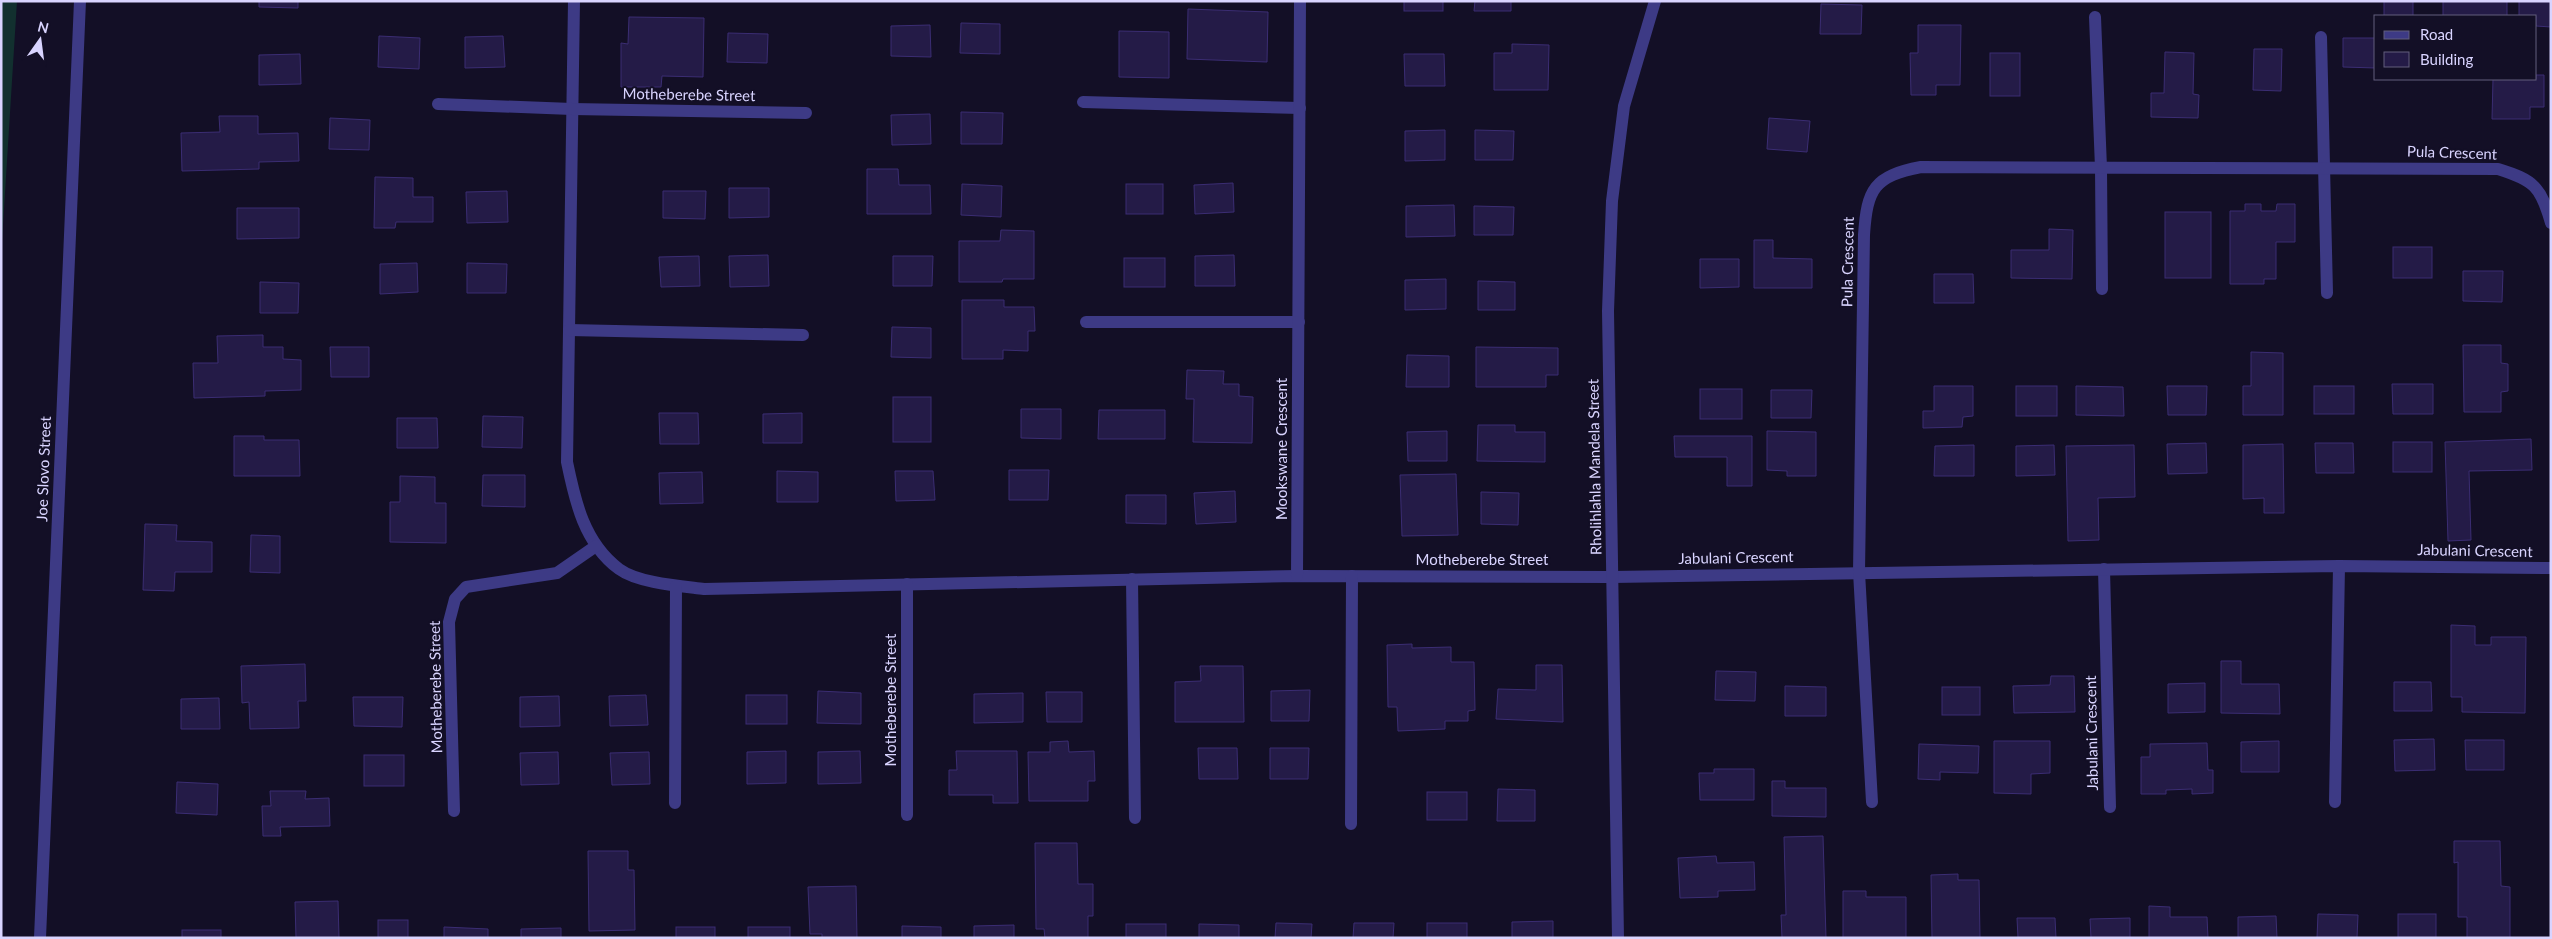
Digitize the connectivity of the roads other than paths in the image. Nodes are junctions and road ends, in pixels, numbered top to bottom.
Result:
1 (80, 1) edge
2 (574, 1) edge
3 (1300, 1) edge
4 (1655, 1) edge
5 (2096, 17) dead end
6 (2322, 37) dead end
7 (1083, 102) dead end
8 (438, 104) dead end
9 (1300, 108) junction
10 (572, 109) junction
11 (806, 113) dead end
12 (2324, 167) junction
13 (2101, 168) junction
14 (2551, 223) edge
15 (2102, 289) dead end
16 (2327, 293) dead end
17 (1086, 322) dead end
18 (1299, 322) junction
19 (569, 330) junction
20 (803, 335) dead end
21 (596, 546) junction
22 (2338, 566) junction
23 (2551, 568) edge
24 (2104, 569) junction
25 (1859, 572) junction
26 (1298, 576) junction
27 (1352, 576) junction
28 (1612, 577) junction
29 (1132, 579) junction
30 (907, 584) junction
31 (676, 586) junction
32 (1872, 802) dead end
33 (2335, 802) dead end
34 (675, 803) dead end
35 (2110, 807) dead end
36 (454, 811) dead end
37 (907, 815) dead end
38 (1135, 818) dead end
39 (1351, 824) dead end
40 (40, 938) edge
41 (1618, 938) edge

1 - 40 street, Joe Slovo Street
2 - 10 street, Motheberebe Street
3 - 9 street, Mookswane Crescent
4 - 28 street, Rholihlahla Mandela Street
5 - 13 street
6 - 12 street
7 - 9 street
8 - 10 street, Motheberebe Street
9 - 18 street, Mookswane Crescent
10 - 11 street, Motheberebe Street
10 - 19 street, Motheberebe Street
12 - 13 street, Pula Crescent
12 - 14 street, Pula Crescent
12 - 16 street
13 - 15 street
13 - 25 street, Pula Crescent
17 - 18 street
18 - 26 street, Mookswane Crescent
19 - 20 street
19 - 21 street, Motheberebe Street
21 - 31 street, Motheberebe Street
21 - 36 street, Motheberebe Street
22 - 23 street, Jabulani Crescent
22 - 24 street, Jabulani Crescent
22 - 33 street
24 - 25 street, Jabulani Crescent
24 - 35 street, Jabulani Crescent
25 - 28 street, Jabulani Crescent
25 - 32 street
26 - 27 street, Motheberebe Street
26 - 29 street, Motheberebe Street
27 - 28 street, Motheberebe Street
27 - 39 street
28 - 41 street, Rholihlahla Mandela Street
29 - 30 street, Motheberebe Street
29 - 38 street
30 - 31 street, Motheberebe Street
30 - 37 street, Motheberebe Street
31 - 34 street

